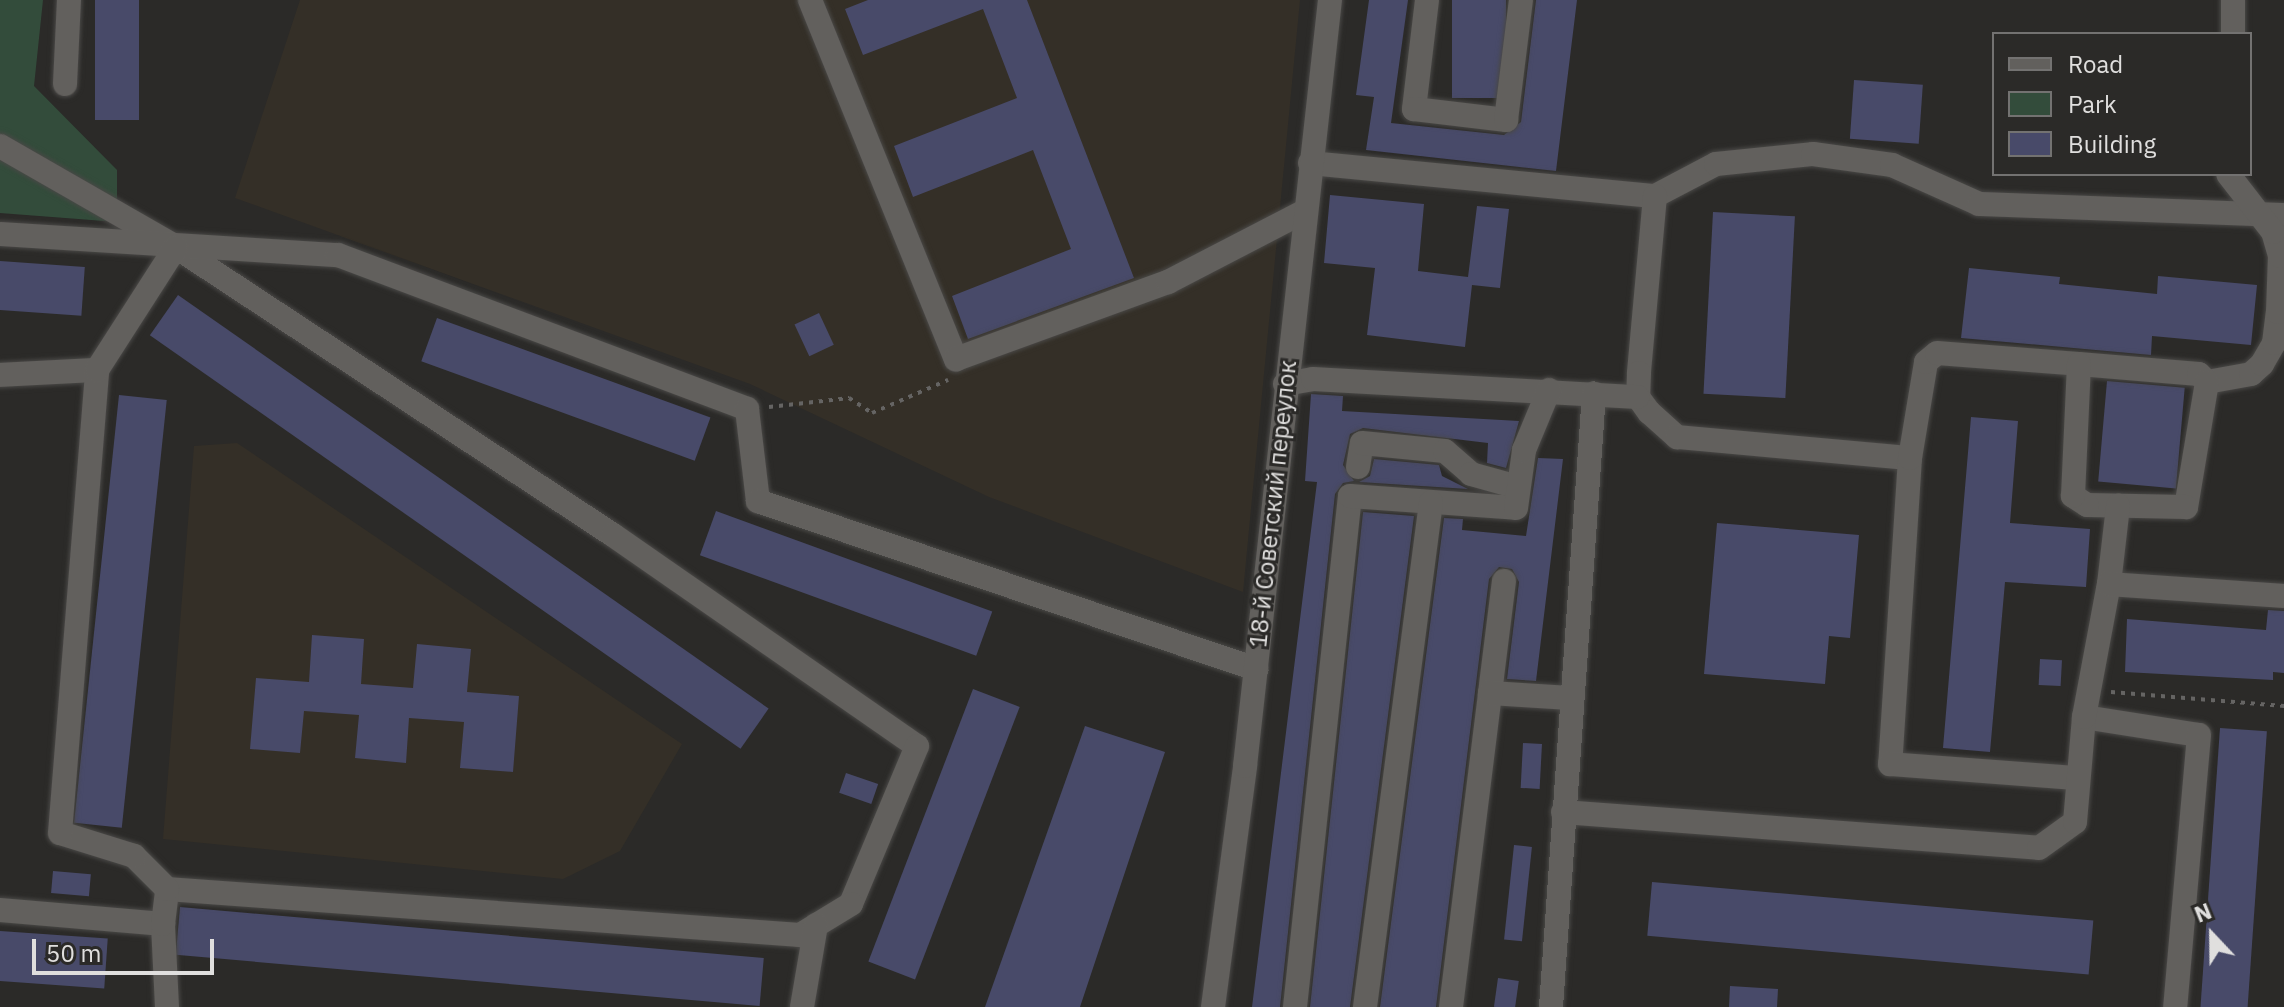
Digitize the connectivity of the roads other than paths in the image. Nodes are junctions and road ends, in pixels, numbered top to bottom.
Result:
1 (69, 0) edge
2 (810, 0) edge
3 (1330, 0) edge
4 (1427, 0) edge
5 (1521, 0) edge
6 (2233, 0) edge
7 (2233, 32) edge
8 (65, 84) dead end
9 (0, 146) edge
10 (1310, 163) junction
11 (2230, 176) edge
12 (1655, 196) junction
13 (1305, 211) junction
14 (2258, 214) junction
15 (2284, 215) edge
16 (0, 234) edge
17 (176, 247) junction
18 (2079, 364) junction
19 (97, 370) junction
20 (0, 375) edge
21 (2207, 382) junction
22 (1285, 384) junction
23 (1549, 390) junction
24 (1594, 394) junction
25 (1638, 397) junction
26 (1910, 458) junction
27 (1358, 467) dead end
28 (1518, 487) junction
29 (1431, 502) junction
30 (2118, 506) junction
31 (1504, 581) dead end
32 (2109, 584) junction
33 (2284, 596) edge
34 (1256, 669) junction
35 (1490, 693) junction
36 (1570, 698) junction
37 (2084, 717) junction
38 (2076, 778) junction
39 (1563, 812) junction
40 (167, 889) junction
41 (0, 910) edge
42 (163, 924) junction
43 (816, 925) junction
44 (167, 1007) edge
45 (802, 1007) edge
46 (1213, 1007) edge
47 (1295, 1007) edge
48 (1365, 1007) edge
49 (1451, 1007) edge
50 (1551, 1007) edge
51 (2175, 1007) edge

1 - 8 street
2 - 13 street
3 - 10 street, 18-й Советский переулок
4 - 5 street
6 - 7 street
9 - 17 street
10 - 12 street
10 - 13 street, 18-й Советский переулок
11 - 14 street
12 - 14 street
12 - 25 street
13 - 22 street, 18-й Советский переулок
14 - 15 street
14 - 21 street
16 - 17 street
17 - 19 street
17 - 34 street
17 - 43 street
18 - 21 street
18 - 26 street
18 - 30 street
19 - 20 street
19 - 40 street
21 - 30 street
22 - 23 street
22 - 34 street, 18-й Советский переулок
23 - 24 street
23 - 28 street
24 - 25 street
24 - 36 street
25 - 26 street
26 - 38 street
27 - 28 street
28 - 29 street
29 - 47 street
29 - 48 street
30 - 32 street
31 - 35 street
32 - 33 street
32 - 37 street
34 - 46 street, 18-й Советский переулок
35 - 36 street
35 - 49 street
36 - 39 street
37 - 38 street
37 - 51 street
38 - 39 street
39 - 50 street
40 - 42 street
40 - 43 street
41 - 42 street
42 - 44 street
43 - 45 street

